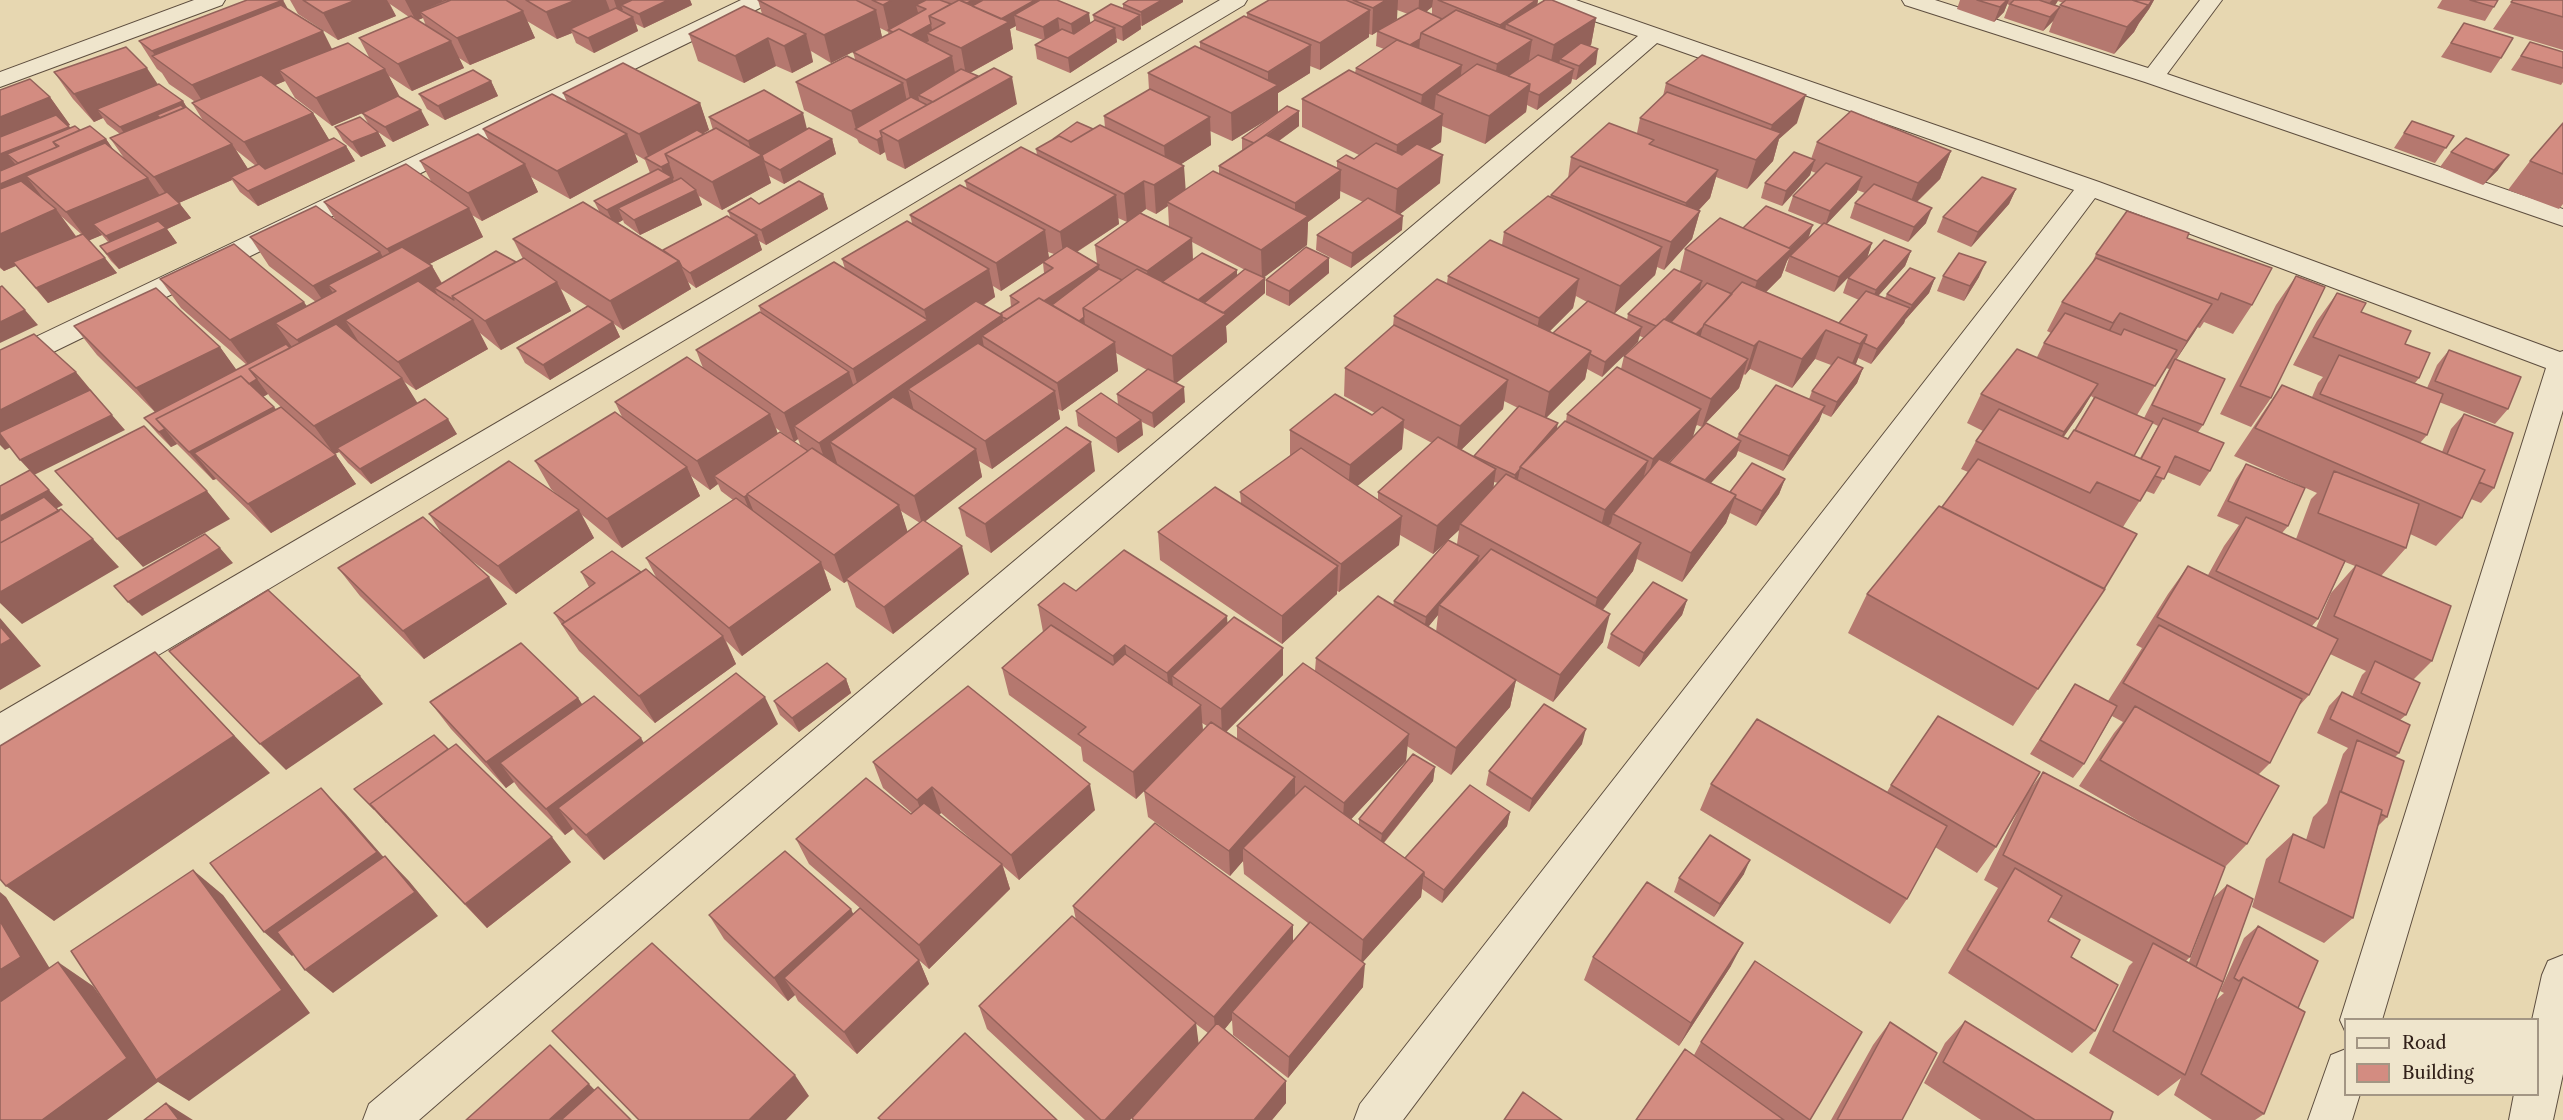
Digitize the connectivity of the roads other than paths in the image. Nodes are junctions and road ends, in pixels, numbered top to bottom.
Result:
1 (214, 0) edge
2 (758, 0) edge
3 (1236, 0) edge
4 (1555, 0) edge
5 (1913, 0) edge
6 (2211, 0) edge
7 (1653, 35) junction
8 (2153, 77) junction
9 (0, 80) edge
10 (2090, 188) junction
11 (2563, 218) edge
12 (2563, 362) edge
13 (0, 366) edge
14 (0, 731) edge
15 (2563, 975) edge
16 (2362, 1018) edge
17 (2344, 1076) edge
18 (2539, 1084) edge
19 (2536, 1096) edge
20 (385, 1120) edge
21 (1376, 1120) edge
22 (2330, 1120) edge
23 (2530, 1120) edge

1 - 9 street
2 - 13 street
3 - 14 street
4 - 7 street
5 - 8 street
6 - 8 street
7 - 10 street
7 - 20 street
8 - 11 street
10 - 12 street
10 - 21 street
12 - 16 street
15 - 18 street
17 - 22 street
19 - 23 street

